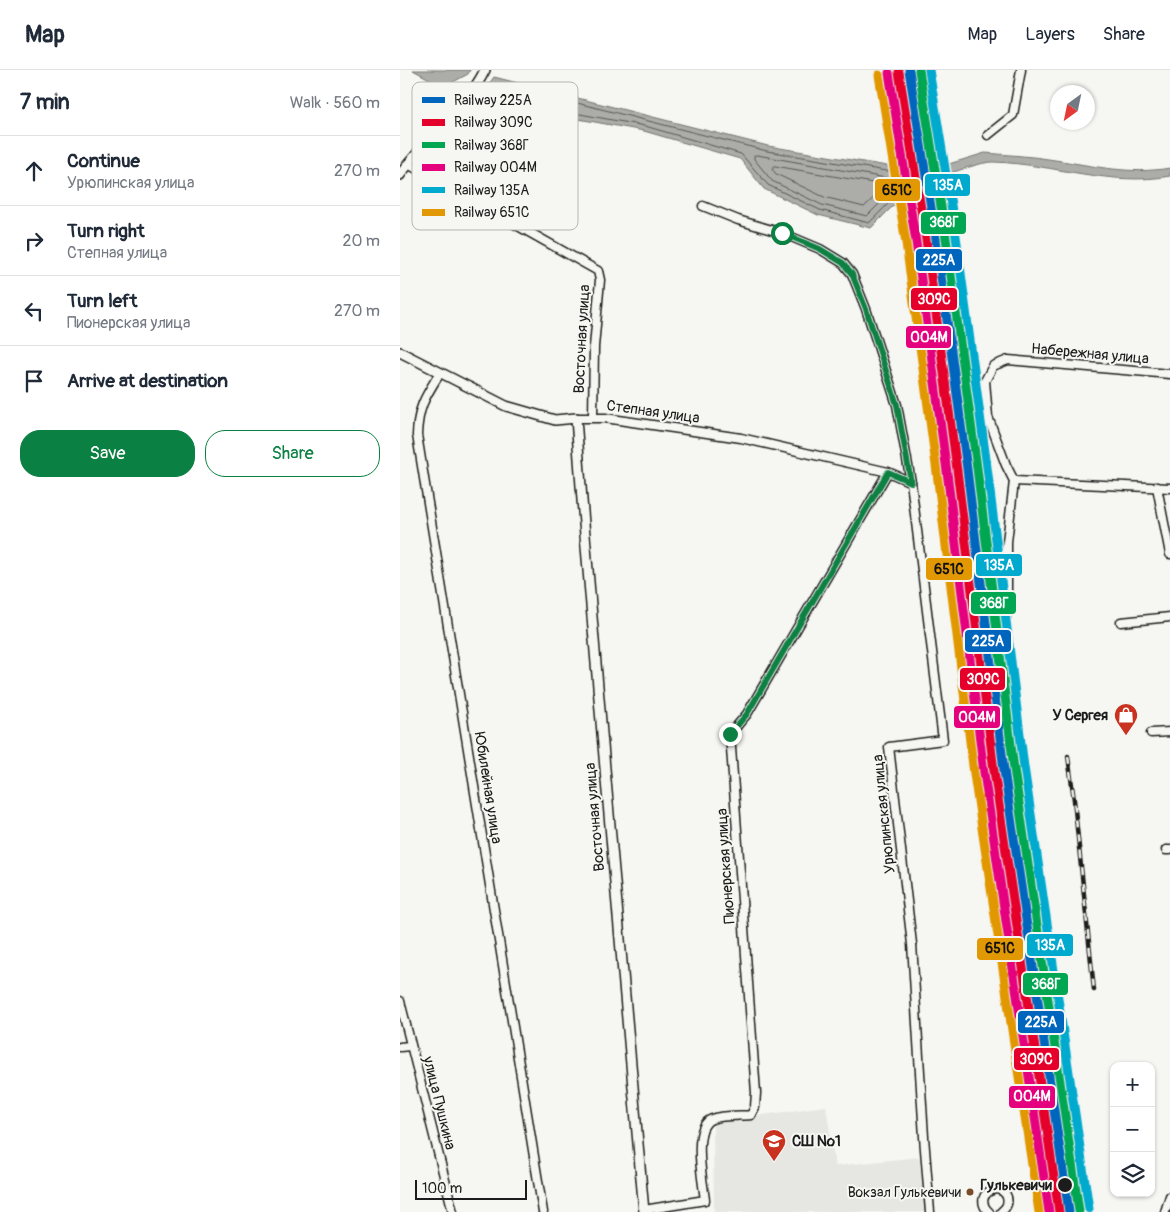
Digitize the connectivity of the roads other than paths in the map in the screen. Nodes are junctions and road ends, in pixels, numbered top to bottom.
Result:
1 (485, 70) edge
2 (1020, 70) edge
3 (477, 82) edge
4 (988, 136) dead end
5 (412, 160) edge
6 (408, 164) junction
7 (412, 166) edge
8 (400, 175) edge
9 (703, 206) dead end
10 (525, 230) edge
11 (400, 352) edge
12 (440, 373) junction
13 (1170, 374) edge
14 (593, 417) junction
15 (576, 418) junction
16 (888, 472) junction
17 (1014, 481) junction
18 (911, 482) junction
19 (1157, 487) junction
20 (1170, 488) edge
21 (1170, 554) edge
22 (1170, 617) edge
23 (1121, 622) dead end
24 (1000, 668) dead end
25 (1170, 732) edge
26 (1151, 733) dead end
27 (400, 1000) edge
28 (410, 1046) junction
29 (400, 1047) edge
30 (1170, 1196) edge
31 (644, 1211) edge
32 (985, 1211) edge
33 (453, 1212) edge
34 (543, 1212) edge
35 (930, 1212) edge
36 (1001, 1212) edge
37 (1165, 1212) edge

1 - 3 street
2 - 4 street
5 - 6 street
6 - 7 street, Восточная улица
6 - 8 street
9 - 18 street, Урюпинская улица
10 - 14 street, Восточная улица
11 - 12 street, Степная улица
12 - 15 street, Степная улица
12 - 34 street, Юбилейная улица
13 - 17 street, Набережная улица
14 - 15 street, Степная улица
14 - 16 street, Степная улица
15 - 31 street, Восточная улица
16 - 18 street, Степная улица
16 - 31 street, Пионерская улица
17 - 19 street
17 - 24 street
18 - 35 street, Урюпинская улица
19 - 20 street
19 - 21 street
22 - 23 street
25 - 26 street
27 - 28 street, улица Пушкина
28 - 29 street
28 - 33 street, улица Пушкина
30 - 37 street
32 - 36 street

